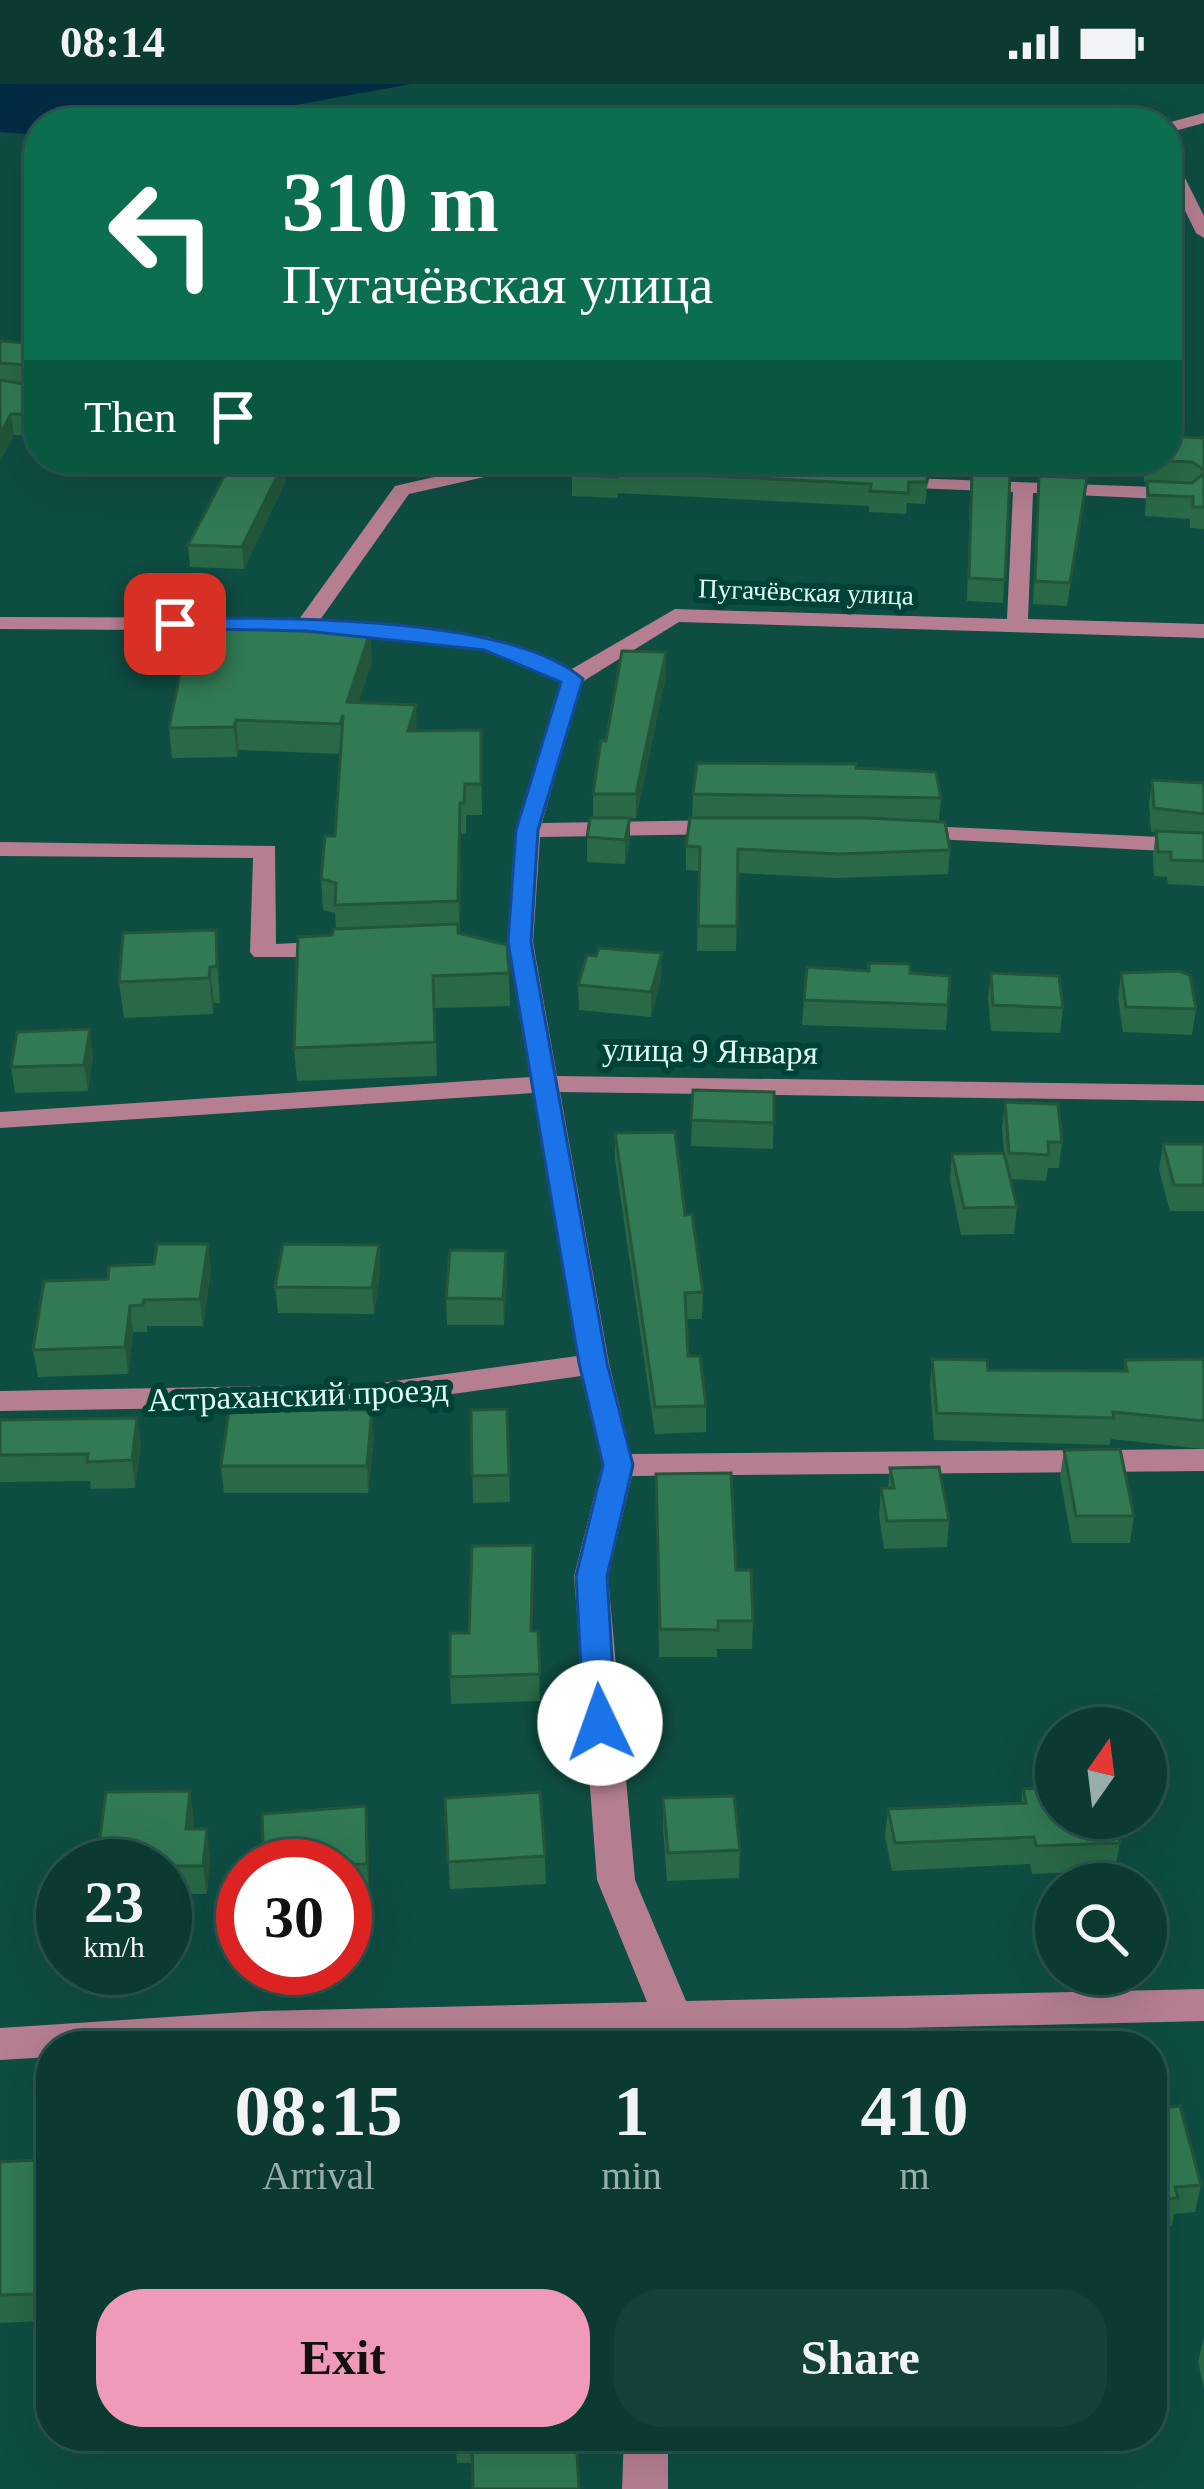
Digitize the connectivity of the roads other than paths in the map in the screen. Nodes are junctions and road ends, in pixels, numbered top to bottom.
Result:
1 (1182, 188) edge
2 (1204, 233) edge
3 (472, 474) edge
4 (862, 480) edge
5 (1023, 487) junction
6 (1189, 494) edge
7 (0, 623) edge
8 (306, 625) junction
9 (1017, 626) junction
10 (1204, 631) edge
11 (572, 679) junction
12 (747, 828) edge
13 (527, 830) junction
14 (888, 831) edge
15 (1204, 846) edge
16 (0, 849) edge
17 (356, 948) edge
18 (542, 1084) junction
19 (1204, 1093) edge
20 (0, 1120) edge
21 (593, 1363) junction
22 (0, 1402) edge
23 (1204, 1460) edge
24 (618, 1465) junction
25 (1204, 2005) edge
26 (199, 2031) edge
27 (589, 2031) edge
28 (671, 2031) edge
29 (691, 2031) edge
30 (36, 2042) edge
31 (0, 2044) edge
32 (646, 2451) edge
33 (645, 2489) edge

1 - 2 street
3 - 8 street
4 - 5 street
5 - 6 street
5 - 9 street
7 - 8 street
8 - 11 street
9 - 10 street, Пугачёвская улица
9 - 11 street, Пугачёвская улица
11 - 13 street
12 - 13 street
13 - 18 street
14 - 15 street
16 - 17 street
18 - 19 street, улица 9 Января
18 - 20 street, улица 9 Января
18 - 21 street
21 - 22 street, Астраханский проезд
21 - 24 street
23 - 24 street
24 - 28 street
25 - 29 street
26 - 27 street
30 - 31 street
32 - 33 street

